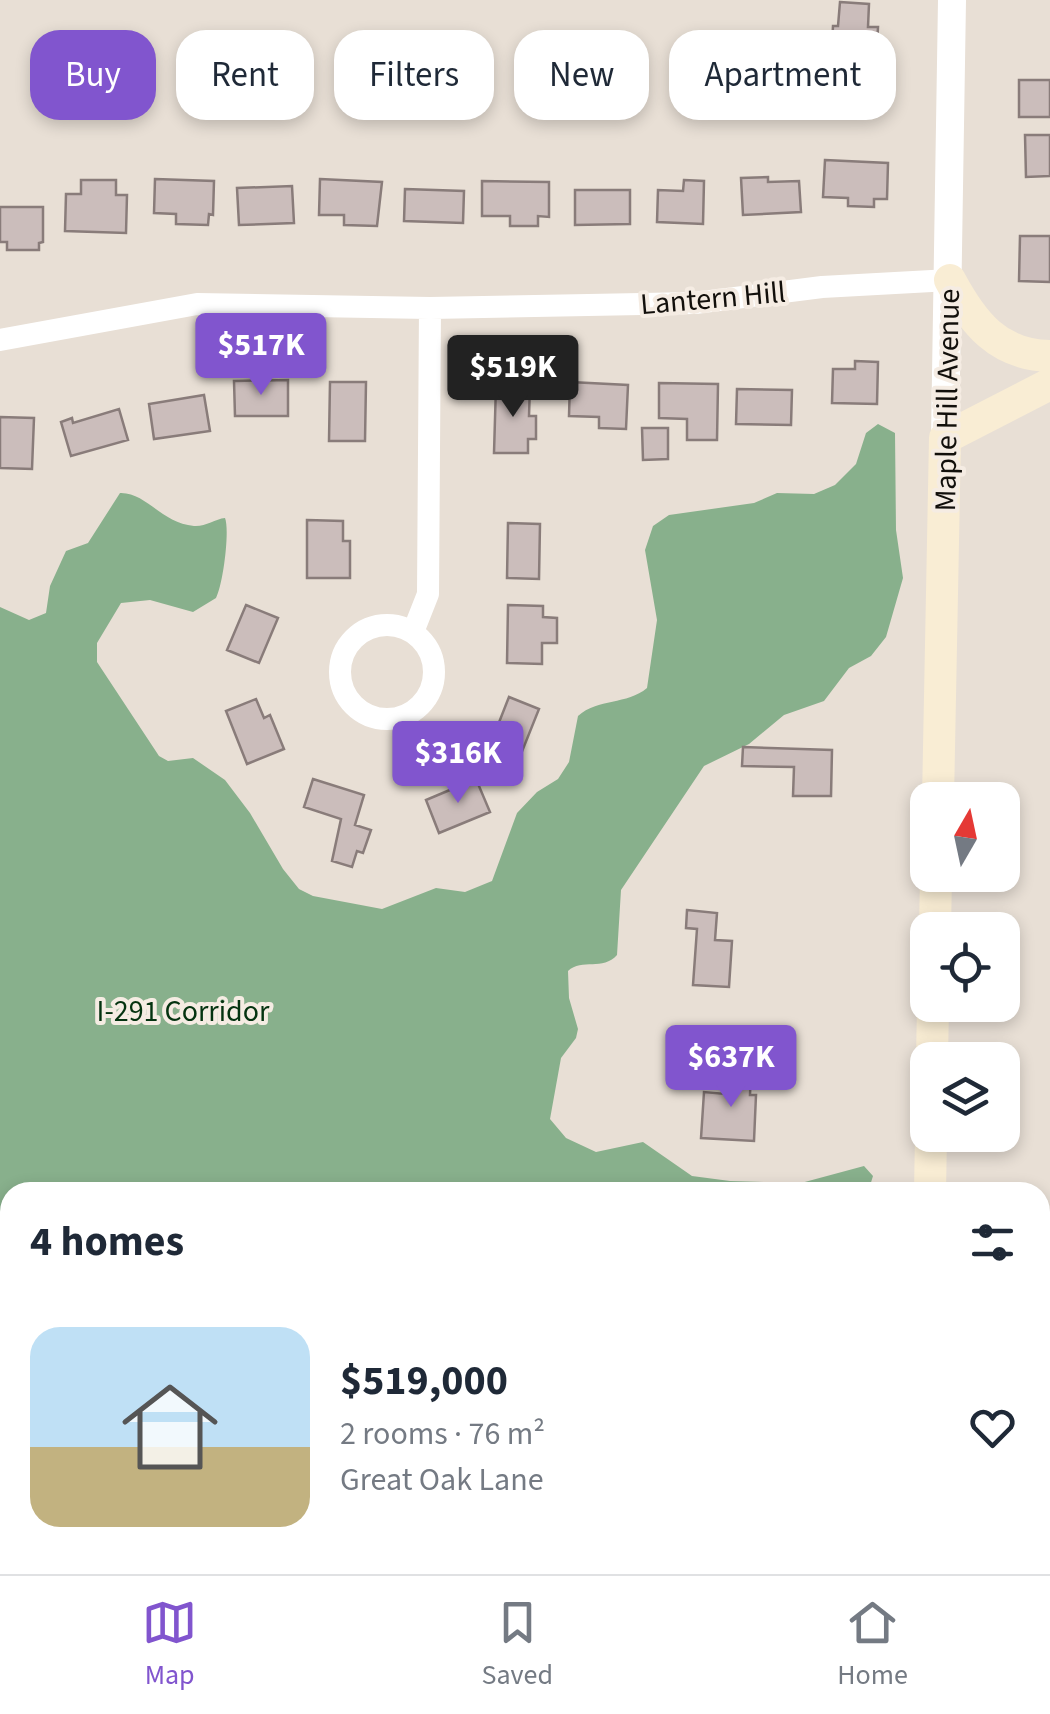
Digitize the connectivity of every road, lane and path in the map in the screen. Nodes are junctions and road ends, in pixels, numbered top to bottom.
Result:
1 (952, 0) edge
2 (950, 280) junction
3 (430, 308) junction
4 (0, 340) edge
5 (1050, 356) edge
6 (1050, 384) edge
7 (945, 438) junction
8 (412, 632) junction
9 (938, 782) edge
10 (931, 1152) edge
11 (930, 1182) edge

1 - 2 street, Maple Hill Avenue
2 - 3 street, Lantern Hill
2 - 5 main road
2 - 7 street, Maple Hill Avenue
3 - 4 street, Lantern Hill
3 - 8 street
6 - 7 main road
7 - 9 main road, Maple Hill Avenue
8 - 8 street
10 - 11 main road

